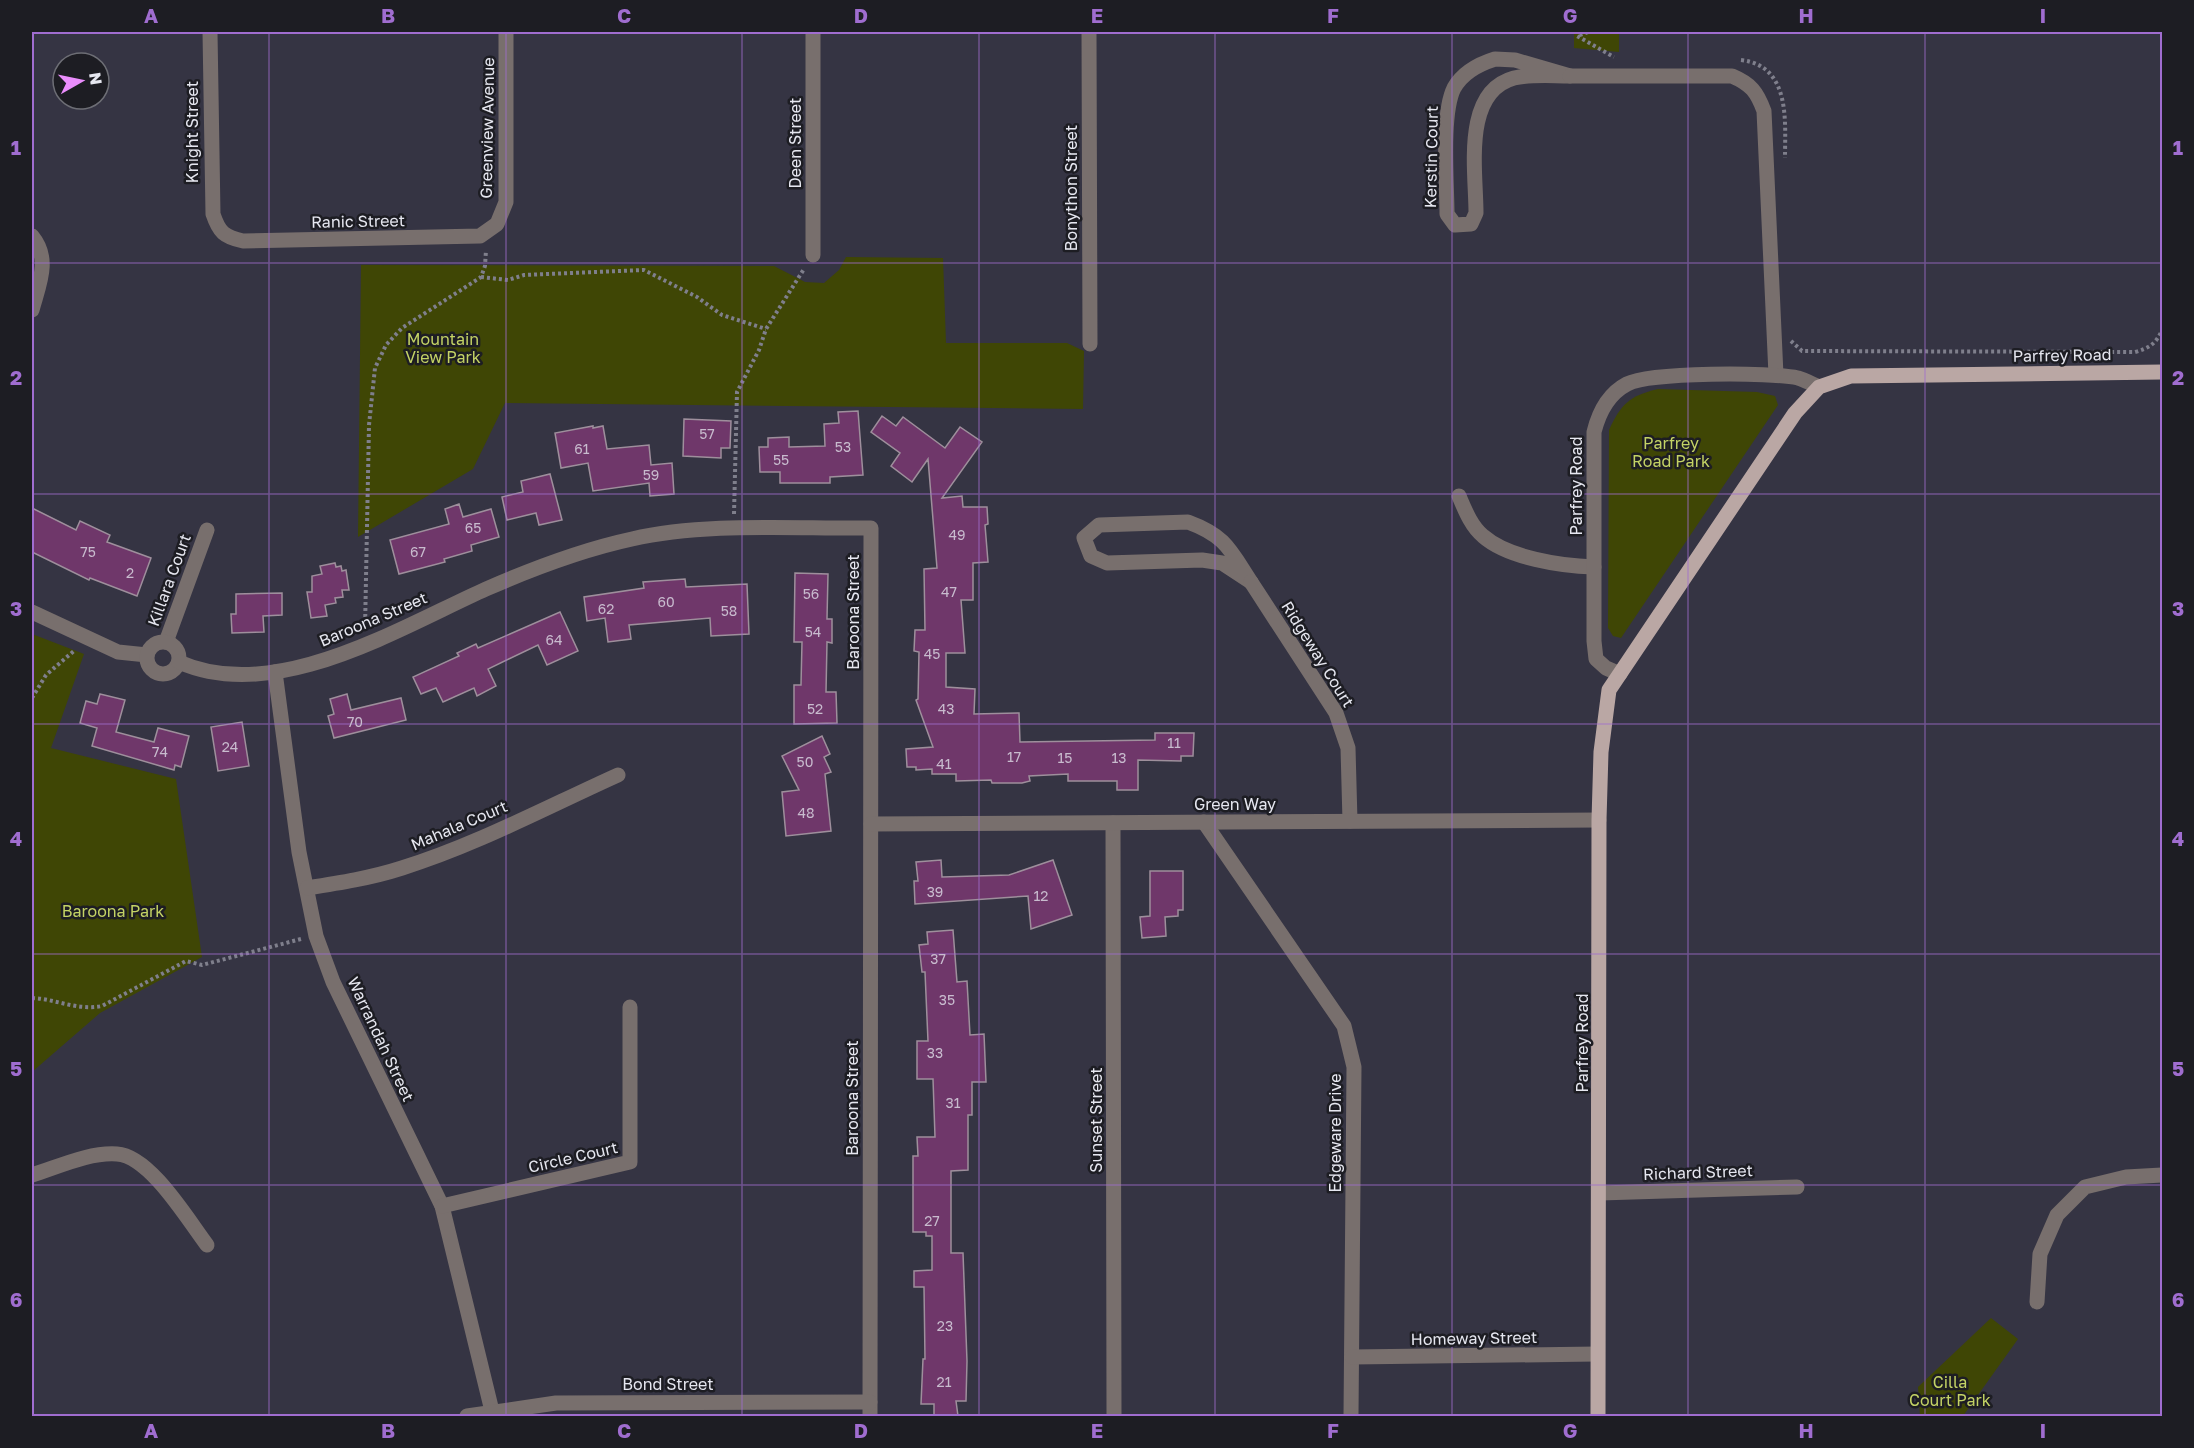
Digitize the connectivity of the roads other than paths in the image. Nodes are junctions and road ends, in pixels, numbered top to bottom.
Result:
1 (210, 32) edge
2 (506, 32) edge
3 (813, 32) edge
4 (1089, 32) edge
5 (1570, 76) junction
6 (218, 230) joint
7 (32, 236) edge
8 (480, 236) joint
9 (813, 255) road end
10 (32, 310) edge
11 (1090, 344) dead end
12 (2163, 372) edge
13 (1776, 375) junction
14 (1819, 387) junction
15 (1459, 496) dead end
16 (207, 530) dead end
17 (1594, 567) junction
18 (1251, 582) junction
19 (32, 612) edge
20 (166, 642) junction
21 (147, 655) junction
22 (178, 662) junction
23 (275, 672) junction
24 (1620, 674) junction
25 (618, 775) dead end
26 (1599, 820) junction
27 (1350, 821) junction
28 (1204, 822) junction
29 (1113, 823) junction
30 (871, 824) junction
31 (307, 888) junction
32 (630, 1006) dead end
33 (2163, 1174) edge
34 (32, 1175) edge
35 (1797, 1186) dead end
36 (1600, 1193) junction
37 (442, 1206) junction
38 (207, 1245) dead end
39 (2037, 1302) dead end
40 (1597, 1354) junction
41 (1352, 1357) junction
42 (870, 1409) edge
43 (492, 1411) junction
44 (467, 1416) edge
45 (1114, 1416) edge
46 (1351, 1416) edge
47 (1598, 1416) edge

1 - 6 street, Knight Street
2 - 8 street, Greenview Avenue
3 - 9 street, Deen Street
4 - 11 street, Bonython Street
5 - 5 street, Kerstin Court
5 - 13 street, Kerstin Court
6 - 8 street, Ranic Street
7 - 10 street
12 - 14 main road, Parfrey Road
13 - 14 street, Parfrey Road
13 - 17 street, Parfrey Road
14 - 24 main road, Parfrey Road
15 - 17 street
16 - 20 street, Killara Court
17 - 24 street, Parfrey Road
18 - 18 street, Ridgeway Court
18 - 27 street, Ridgeway Court
19 - 21 street
20 - 21 street
20 - 22 street
21 - 22 street
22 - 23 street, Baroona Street
23 - 30 street, Baroona Street
23 - 31 street, Warrandah Street
24 - 26 main road, Parfrey Road
25 - 31 street, Mahala Court
26 - 27 street, Green Way
26 - 36 main road, Parfrey Road
27 - 28 street, Green Way
28 - 29 street, Green Way
28 - 41 street, Edgeware Drive
29 - 30 street, Green Way
29 - 45 street, Sunset Street
30 - 42 street, Baroona Street
31 - 37 street, Warrandah Street
32 - 37 street, Circle Court
33 - 39 street
34 - 38 street
35 - 36 street, Richard Street
36 - 40 main road, Parfrey Road
37 - 43 street, Warrandah Street
40 - 41 street, Homeway Street
40 - 47 main road, Parfrey Road
41 - 46 street, Edgeware Drive
42 - 43 street, Bond Street
43 - 44 street, Bond Street

